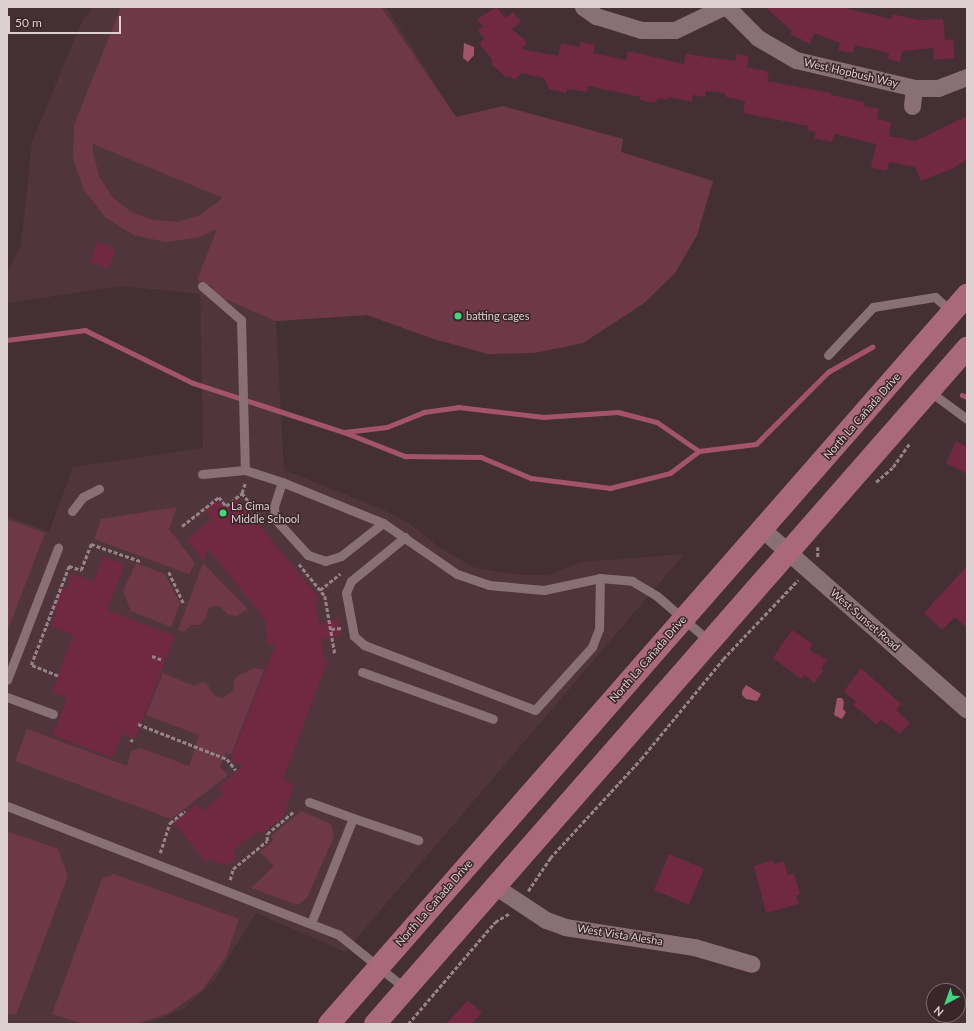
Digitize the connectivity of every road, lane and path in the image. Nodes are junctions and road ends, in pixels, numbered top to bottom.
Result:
1 (584, 7) edge
2 (723, 7) edge
3 (727, 7) edge
4 (967, 77) edge
5 (914, 88) junction
6 (912, 106) dead end
7 (202, 286) dead end
8 (967, 295) edge
9 (952, 312) junction
10 (967, 348) edge
11 (828, 355) dead end
12 (929, 391) junction
13 (967, 418) edge
14 (245, 470) junction
15 (202, 474) dead end
16 (282, 482) junction
17 (245, 483) dead end
18 (99, 489) dead end
19 (242, 493) dead end
20 (226, 506) dead end
21 (72, 511) dead end
22 (383, 523) junction
23 (182, 526) dead end
24 (762, 529) junction
25 (405, 537) junction
26 (58, 548) dead end
27 (788, 553) junction
28 (140, 561) dead end
29 (808, 570) junction
30 (169, 572) dead end
31 (342, 573) dead end
32 (600, 578) junction
33 (320, 590) dead end
34 (325, 596) dead end
35 (184, 604) dead end
36 (683, 618) junction
37 (342, 627) dead end
38 (331, 629) junction
39 (709, 641) junction
40 (335, 654) dead end
41 (152, 656) dead end
42 (163, 660) dead end
43 (26, 664) dead end
44 (31, 665) junction
45 (362, 672) dead end
46 (58, 676) dead end
47 (7, 680) edge
48 (7, 697) edge
49 (967, 710) edge
50 (53, 714) dead end
51 (493, 719) dead end
52 (138, 724) dead end
53 (236, 770) dead end
54 (309, 802) dead end
55 (7, 806) edge
56 (185, 810) dead end
57 (294, 812) dead end
58 (353, 818) junction
59 (418, 840) dead end
60 (160, 853) dead end
61 (229, 883) dead end
62 (496, 887) junction
63 (519, 903) junction
64 (310, 923) junction
65 (752, 964) dead end
66 (379, 966) junction
67 (406, 989) junction
68 (329, 1024) edge
69 (375, 1024) edge
70 (408, 1024) edge

1 - 2 street
3 - 5 street, West Hopbush Way
4 - 5 street, West Hopbush Way
5 - 6 street
7 - 14 lane
8 - 9 main road, North La Cañada Drive
9 - 11 lane
9 - 24 main road, North La Cañada Drive
10 - 12 main road
12 - 13 lane
12 - 27 main road
14 - 15 lane
14 - 16 lane
16 - 22 lane
16 - 22 lane
17 - 19 path
18 - 21 lane
20 - 23 path
22 - 25 lane
24 - 27 street, West Sunset Road
24 - 36 main road, North La Cañada Drive
25 - 32 lane
25 - 32 lane
26 - 47 lane
27 - 29 street, West Sunset Road
27 - 39 main road
28 - 44 path
29 - 49 street, West Sunset Road
29 - 63 path
30 - 35 path
31 - 33 path
32 - 36 lane
34 - 38 path
36 - 39 lane
36 - 66 main road, North La Cañada Drive
37 - 38 path
38 - 40 path
39 - 62 main road
41 - 42 path
43 - 44 path
44 - 46 path
45 - 51 lane
48 - 50 lane
52 - 53 path
54 - 58 lane
55 - 64 lane
56 - 60 path
57 - 61 path
58 - 59 lane
58 - 64 lane
62 - 63 street, West Vista Alesha
62 - 67 main road
63 - 65 street, West Vista Alesha
63 - 70 path
64 - 66 lane
66 - 67 lane
66 - 68 main road, North La Cañada Drive
67 - 69 main road

